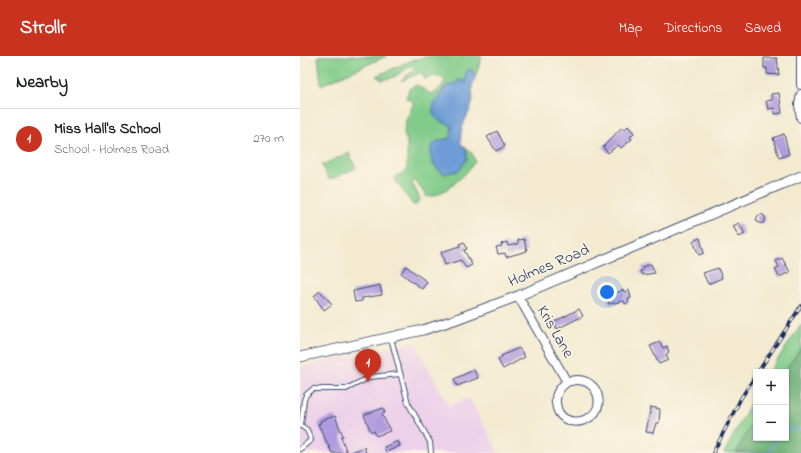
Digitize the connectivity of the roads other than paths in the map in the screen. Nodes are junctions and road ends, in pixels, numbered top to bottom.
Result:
1 (801, 56) edge
2 (801, 85) edge
3 (801, 94) edge
4 (801, 98) edge
5 (801, 118) edge
6 (801, 176) edge
7 (518, 296) junction
8 (391, 338) junction
9 (300, 357) edge
10 (400, 374) junction
11 (567, 382) junction
12 (301, 425) edge
13 (300, 449) edge
14 (431, 453) edge

1 - 2 street
3 - 4 street
4 - 5 street
6 - 7 street, Holmes Road
7 - 8 street, Holmes Road
7 - 11 street, Kris Lane
8 - 9 street, Holmes Road
8 - 10 lane
10 - 12 lane
10 - 14 lane
11 - 11 street, Kris Lane
12 - 13 lane

